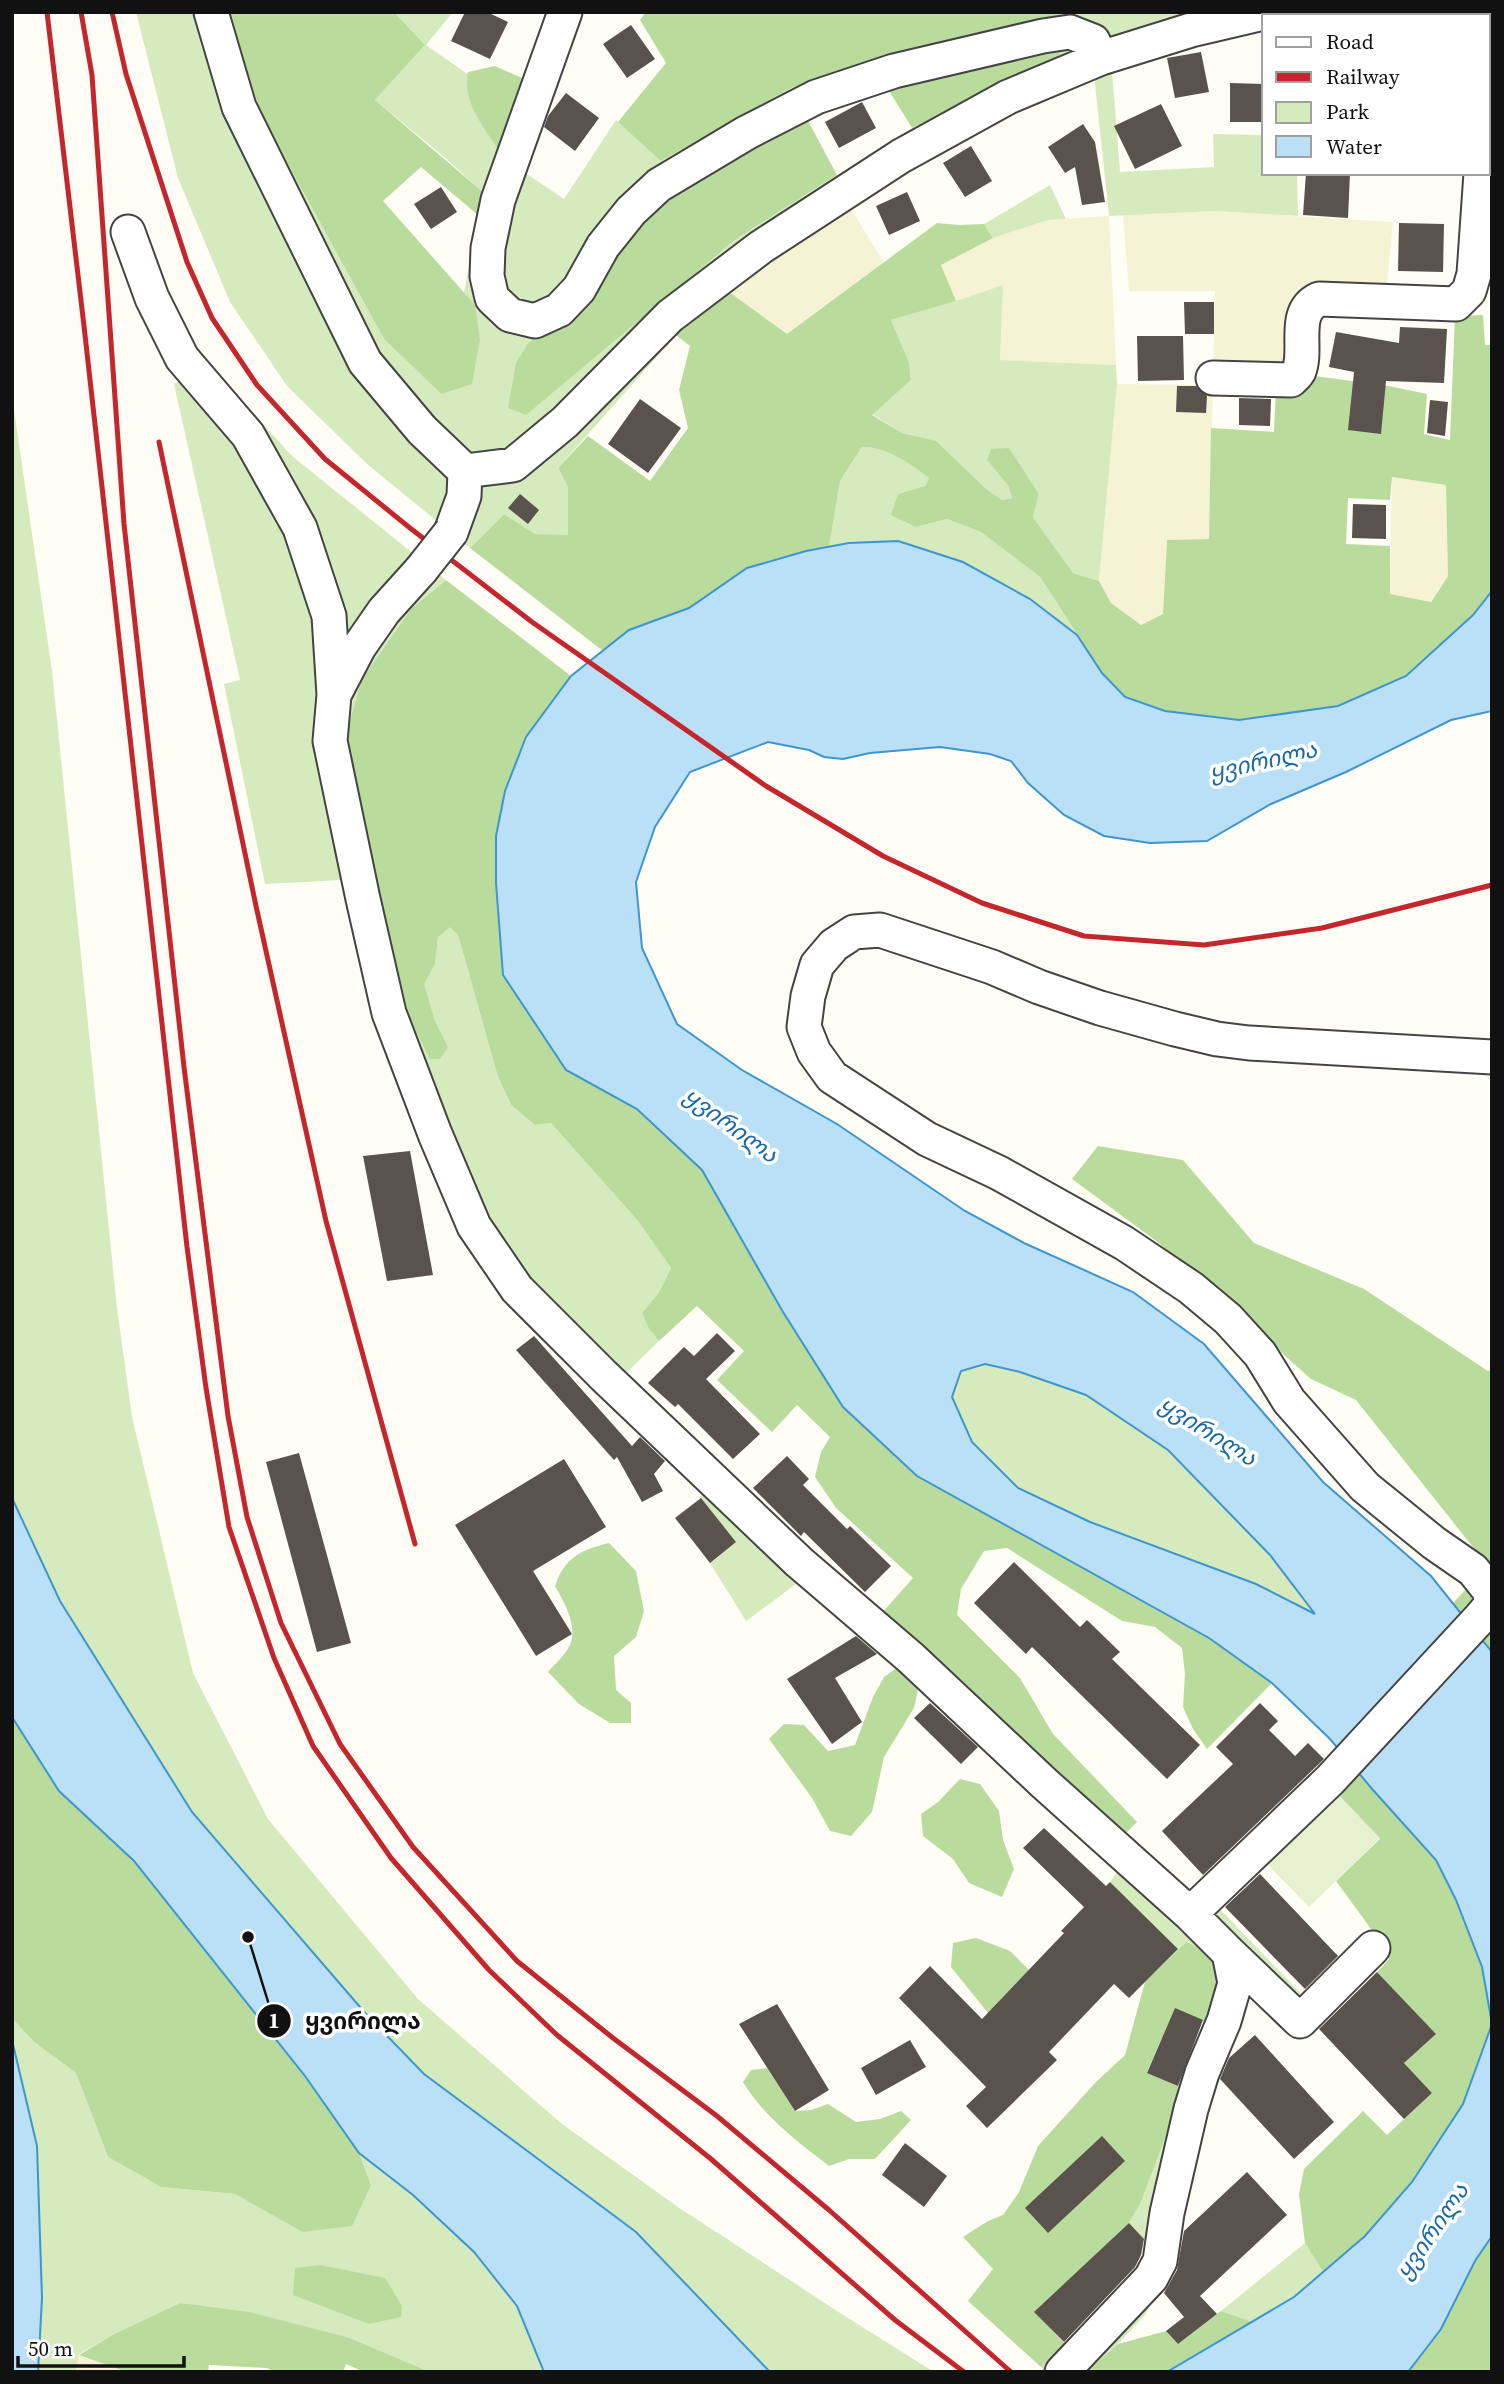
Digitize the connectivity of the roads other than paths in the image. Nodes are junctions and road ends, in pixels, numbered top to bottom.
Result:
1 (211, 12) edge
2 (565, 12) edge
3 (1268, 12) edge
4 (1492, 12) edge
5 (1490, 37) edge
6 (1101, 58) junction
7 (1480, 175) edge
8 (128, 232) dead end
9 (1213, 378) dead end
10 (465, 471) junction
11 (334, 695) junction
12 (1492, 1057) edge
13 (1190, 1914) junction
14 (1373, 1948) dead end
15 (1229, 1953) junction
16 (1062, 2372) edge

1 - 10 street
2 - 6 street
3 - 6 street
4 - 5 street
6 - 10 street
7 - 9 street
8 - 11 street
10 - 11 street, bridge
11 - 13 street
12 - 13 street
13 - 15 street
14 - 15 street
15 - 16 street

